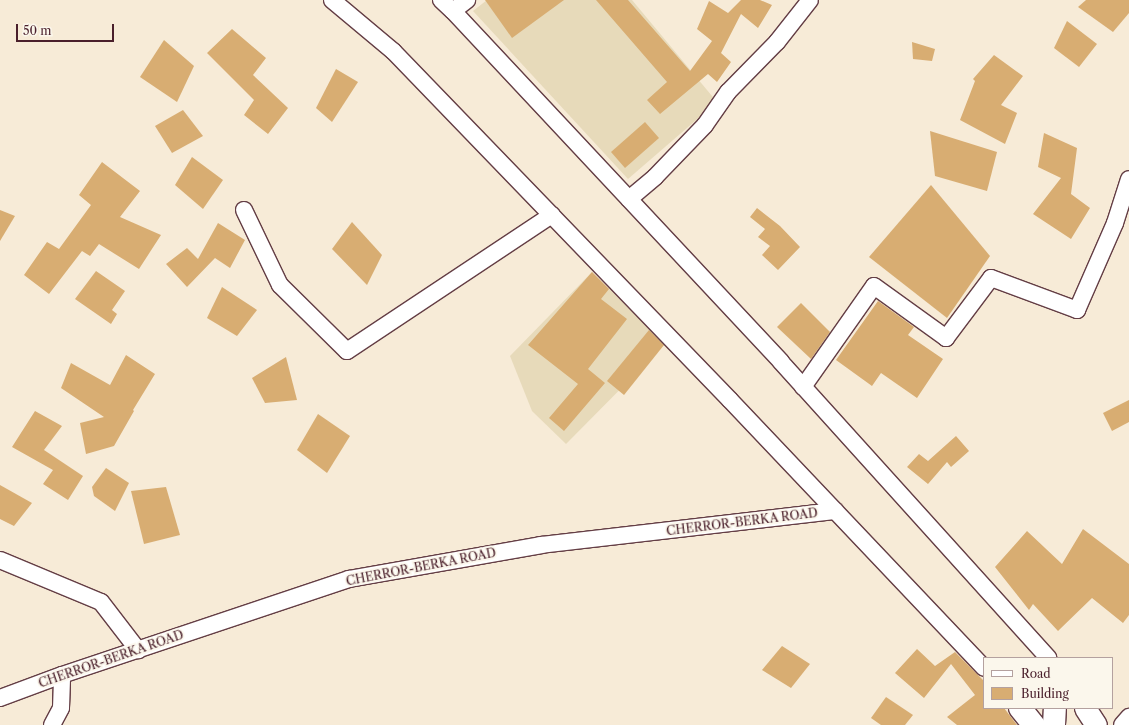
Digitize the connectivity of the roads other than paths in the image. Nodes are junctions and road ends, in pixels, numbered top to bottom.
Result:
1 (332, 0) edge
2 (441, 0) edge
3 (467, 0) edge
4 (810, 0) edge
5 (453, 11) junction
6 (1129, 179) edge
7 (629, 199) junction
8 (244, 210) dead end
9 (552, 215) junction
10 (803, 387) junction
11 (835, 511) junction
12 (0, 560) edge
13 (138, 650) junction
14 (1047, 657) edge
15 (983, 667) edge
16 (62, 674) junction
17 (0, 698) edge
18 (1021, 709) edge
19 (1055, 709) edge
20 (1085, 709) edge
21 (1129, 718) edge
22 (52, 725) edge
23 (1034, 725) edge
24 (1054, 725) edge
25 (1096, 725) edge
26 (1122, 725) edge

1 - 9 street
2 - 5 street
3 - 5 street
4 - 7 street
5 - 7 street
6 - 10 street
7 - 10 street
8 - 9 street
9 - 11 street
10 - 14 street
11 - 13 street, CHERROR-BERKA ROAD
11 - 15 street
12 - 13 street
13 - 16 street, CHERROR-BERKA ROAD
16 - 17 street, CHERROR-BERKA ROAD
16 - 22 street
18 - 23 highway
19 - 24 highway
20 - 25 main road
21 - 26 street

